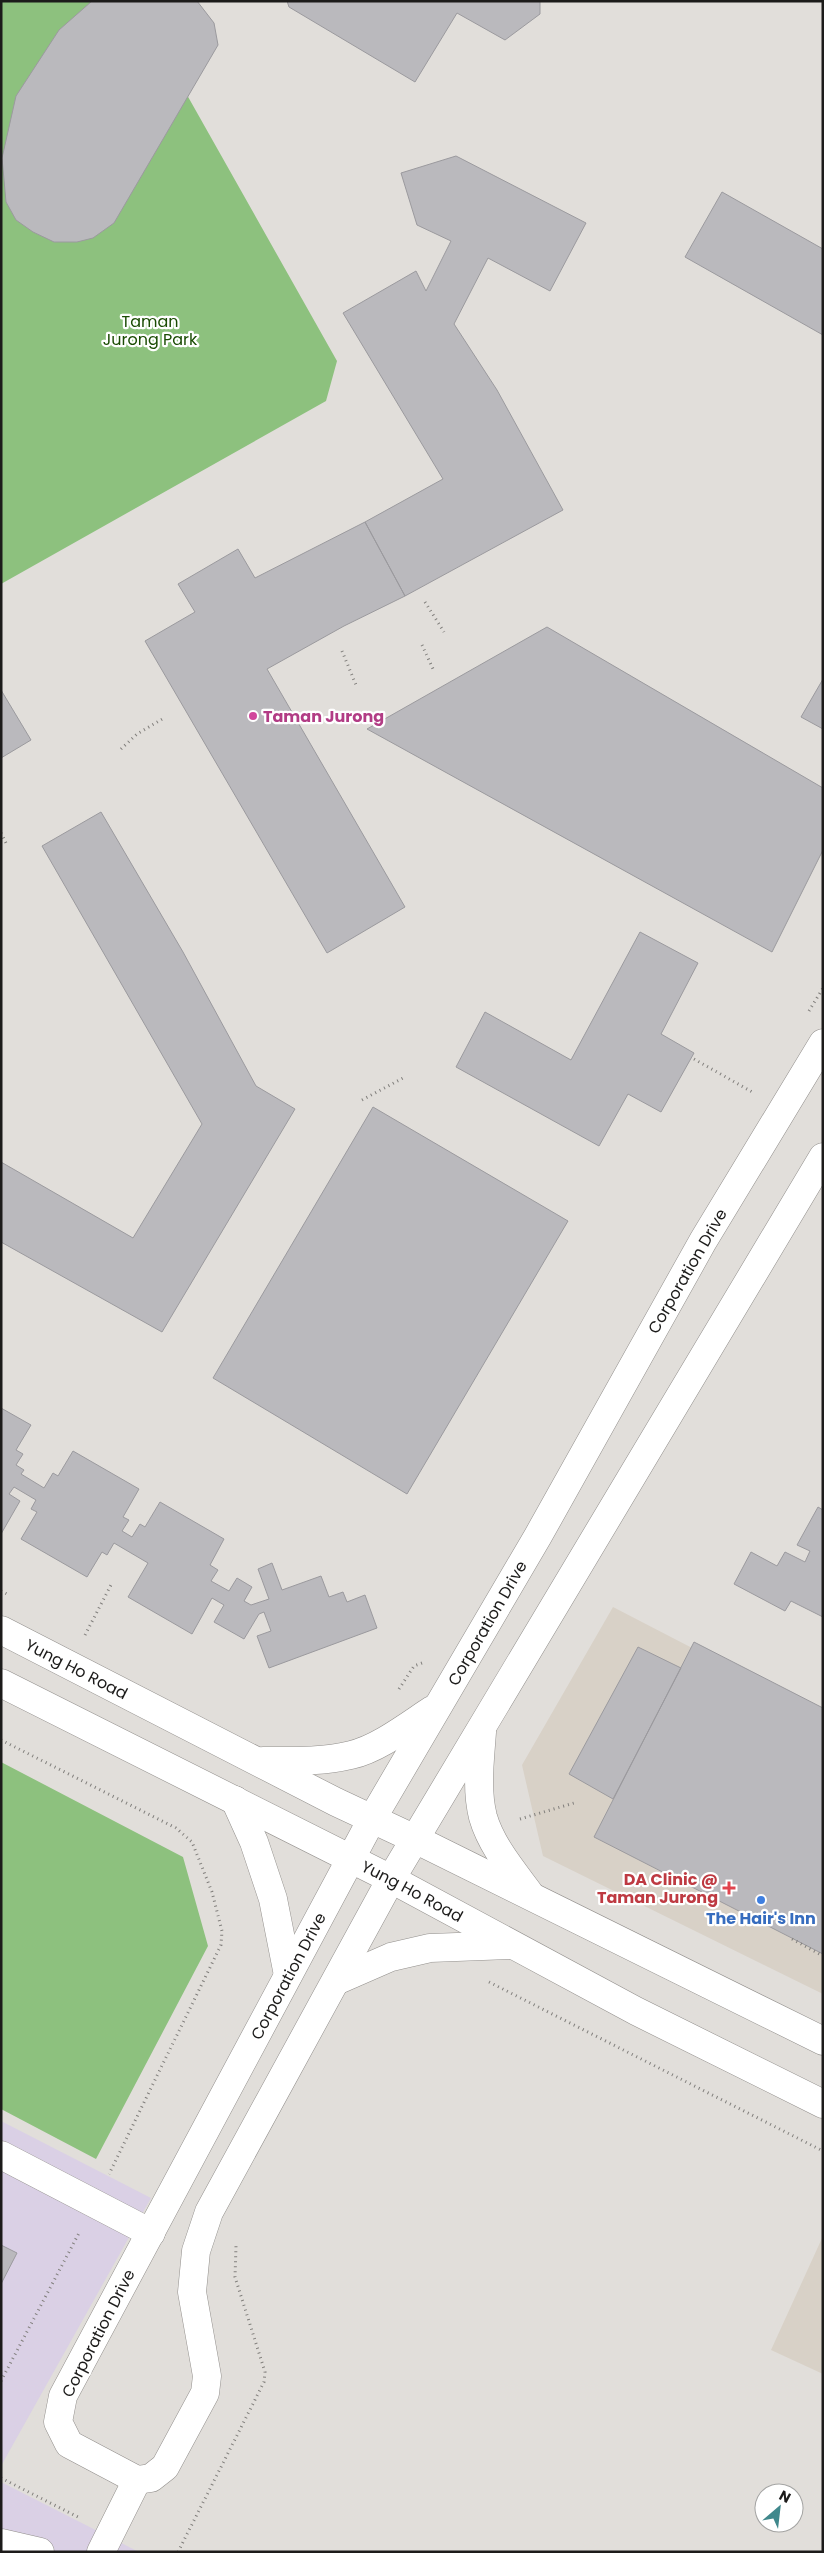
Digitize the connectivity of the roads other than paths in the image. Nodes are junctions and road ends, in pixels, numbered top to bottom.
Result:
1 (823, 1043) edge
2 (823, 1157) edge
3 (1, 1630) edge
4 (1, 1683) edge
5 (438, 1707) junction
6 (482, 1728) junction
7 (257, 1760) junction
8 (235, 1800) junction
9 (372, 1819) junction
10 (415, 1839) junction
11 (351, 1859) junction
12 (391, 1879) junction
13 (534, 1898) junction
14 (514, 1945) junction
15 (288, 1975) junction
16 (336, 1981) junction
17 (823, 2041) edge
18 (823, 2104) edge
19 (1, 2155) edge
20 (151, 2233) junction
21 (137, 2480) junction
22 (106, 2543) edge
23 (1, 2544) edge
24 (40, 2552) edge

1 - 5 street, Corporation Drive
2 - 6 street
3 - 7 street, Yung Ho Road
4 - 8 street, Yung Ho Road
5 - 7 street
5 - 9 street, Corporation Drive
6 - 10 street
6 - 13 street
7 - 9 street, Yung Ho Road
8 - 11 street, Yung Ho Road
8 - 15 street
9 - 10 street, Yung Ho Road
9 - 11 street, Corporation Drive
10 - 12 street
10 - 13 street, Yung Ho Road
11 - 12 street, Yung Ho Road
11 - 15 street, Corporation Drive
12 - 14 street, Yung Ho Road
12 - 16 street
13 - 17 street, Yung Ho Road
14 - 16 street
14 - 18 street, Yung Ho Road
15 - 20 street, Corporation Drive
16 - 21 street
19 - 20 street
20 - 21 street, Corporation Drive
21 - 22 street
23 - 24 street

